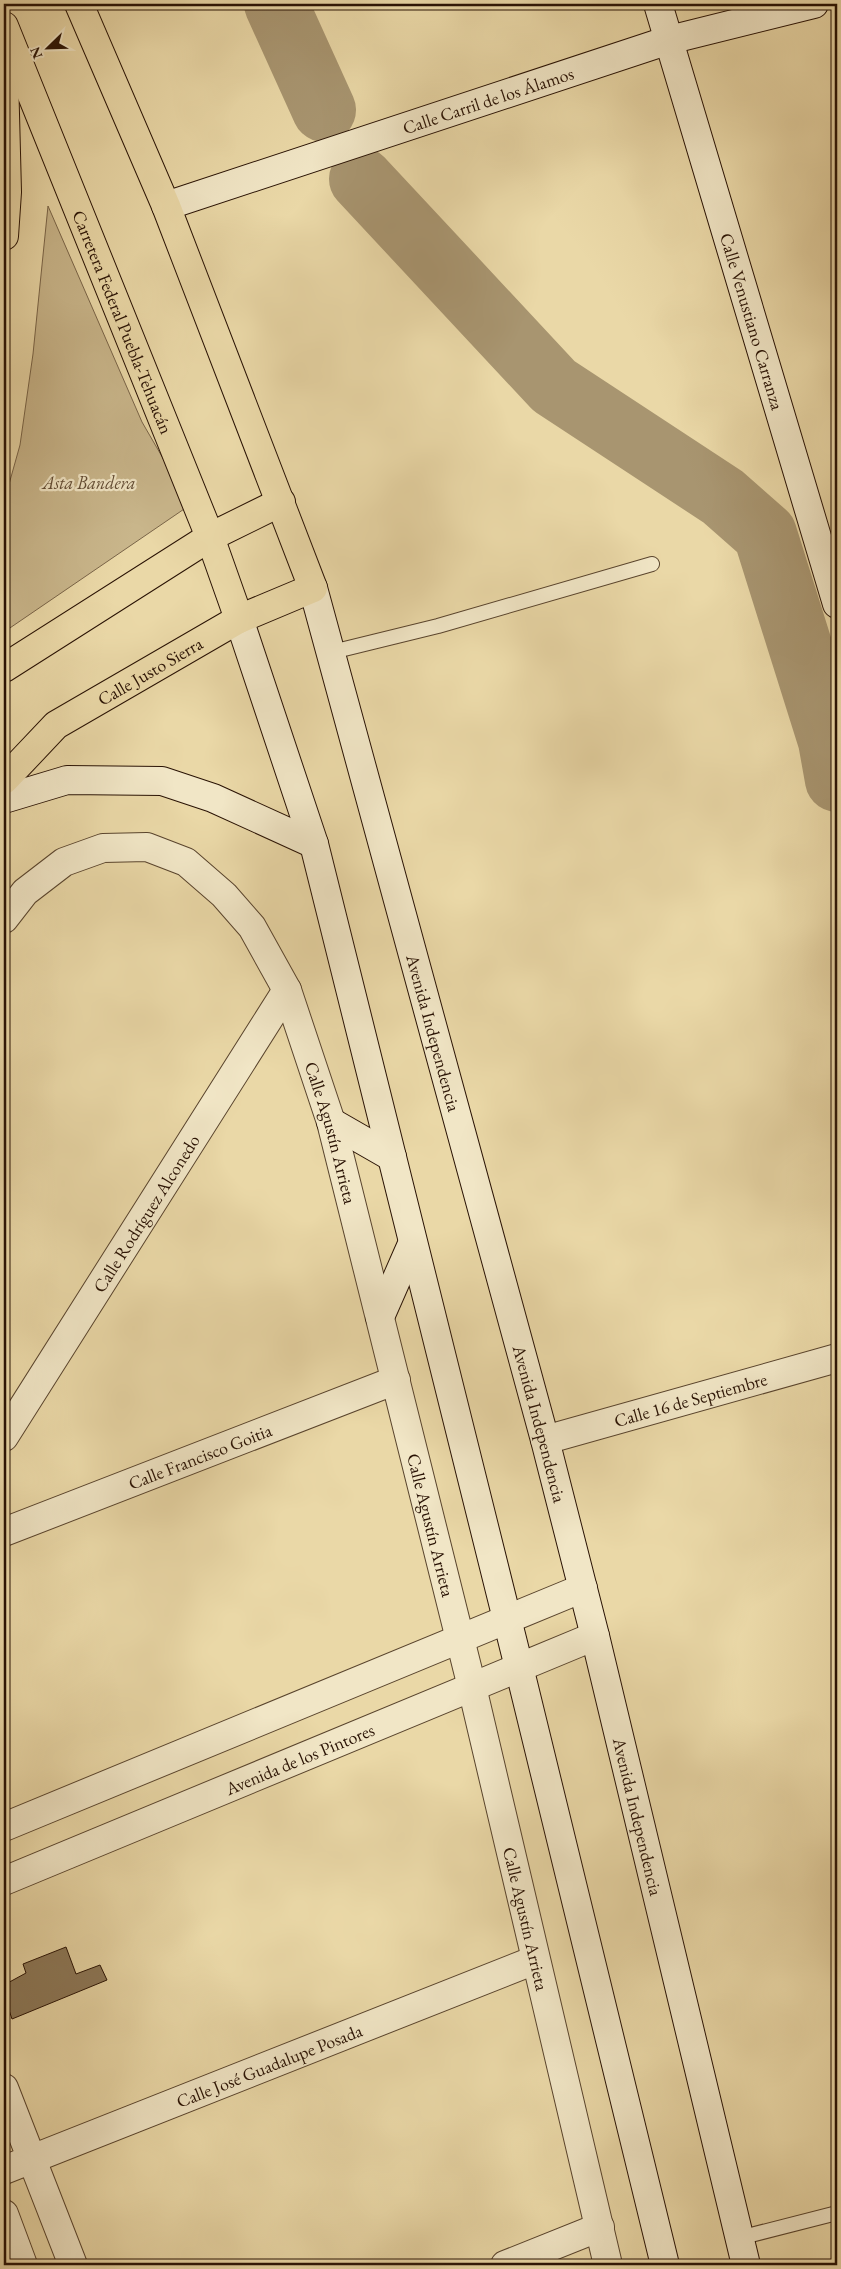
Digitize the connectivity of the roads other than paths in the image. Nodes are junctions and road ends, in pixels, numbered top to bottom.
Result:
1 (78, 4) edge
2 (658, 4) edge
3 (814, 4) edge
4 (4, 26) edge
5 (669, 40) junction
6 (4, 75) edge
7 (166, 206) junction
8 (4, 236) edge
9 (281, 502) junction
10 (210, 537) junction
11 (652, 564) dead end
12 (313, 588) junction
13 (837, 604) edge
14 (239, 619) junction
15 (332, 652) junction
16 (4, 668) edge
17 (4, 780) edge
18 (4, 799) edge
19 (314, 844) junction
20 (4, 918) edge
21 (288, 990) junction
22 (331, 1122) junction
23 (392, 1157) junction
24 (412, 1244) junction
25 (380, 1317) junction
26 (837, 1358) edge
27 (396, 1380) junction
28 (4, 1437) edge
29 (545, 1440) junction
30 (4, 1532) edge
31 (583, 1588) junction
32 (507, 1618) junction
33 (595, 1636) junction
34 (459, 1638) junction
35 (519, 1667) junction
36 (472, 1687) junction
37 (4, 1827) edge
38 (4, 1881) edge
39 (535, 1960) junction
40 (4, 2088) edge
41 (32, 2159) junction
42 (4, 2170) edge
43 (837, 2213) edge
44 (4, 2214) edge
45 (600, 2227) junction
46 (739, 2238) junction
47 (23, 2265) edge
48 (73, 2265) edge
49 (506, 2265) edge
50 (608, 2265) edge
51 (665, 2265) edge
52 (746, 2265) edge

1 - 7 main road
2 - 5 street, Calle Venustiano Carranza
3 - 5 street, Calle Carril de los Álamos
4 - 10 main road, Carretera Federal Puebla-Tehuacán
5 - 7 street, Calle Carril de los Álamos
5 - 13 street, Calle Venustiano Carranza
6 - 8 main road
7 - 9 main road
9 - 10 main road
9 - 12 main road
10 - 14 main road, Carretera Federal Puebla-Tehuacán
10 - 16 main road
11 - 15 lane
12 - 14 main road, Calle Justo Sierra
12 - 15 street, Avenida Independencia
14 - 17 main road, Calle Justo Sierra
14 - 19 street
15 - 29 street, Avenida Independencia
18 - 19 street
19 - 23 street
20 - 21 street, Calle Agustín Arrieta
21 - 22 street, Calle Agustín Arrieta
21 - 28 street, Calle Rodríguez Alconedo
22 - 23 street
22 - 25 street, Calle Agustín Arrieta
23 - 24 street
24 - 25 street
24 - 32 street
25 - 27 street, Calle Agustín Arrieta
26 - 29 street, Calle 16 de Septiembre
27 - 30 street, Calle Francisco Goitia
27 - 34 street, Calle Agustín Arrieta
29 - 31 street, Avenida Independencia
31 - 32 street
31 - 33 street, Avenida Independencia
32 - 34 street
32 - 35 street
33 - 35 street, Avenida de los Pintores
33 - 46 street, Avenida Independencia
34 - 36 street, Calle Agustín Arrieta
34 - 37 street
35 - 36 street, Avenida de los Pintores
35 - 51 street
36 - 38 street, Avenida de los Pintores
36 - 39 street, Calle Agustín Arrieta
39 - 41 street, Calle José Guadalupe Posada
39 - 45 street, Calle Agustín Arrieta
40 - 41 street
41 - 42 street, Calle José Guadalupe Posada
41 - 48 street
43 - 46 lane
44 - 47 street
45 - 49 street
45 - 50 street, Calle Agustín Arrieta
46 - 52 street, Avenida Independencia

